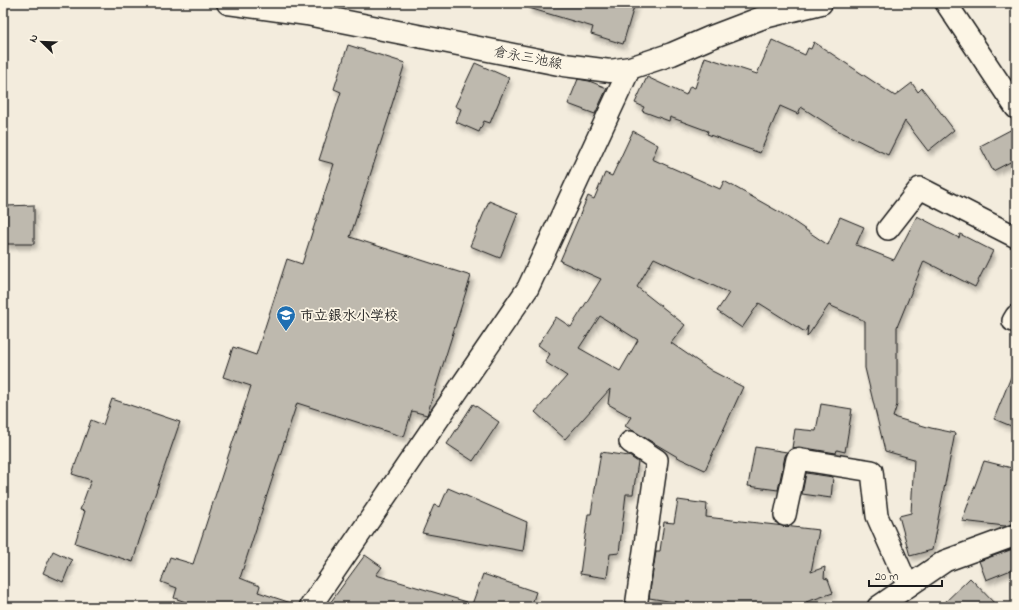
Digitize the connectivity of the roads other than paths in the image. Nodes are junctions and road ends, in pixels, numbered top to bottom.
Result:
1 (228, 3) edge
2 (821, 3) edge
3 (946, 3) edge
4 (630, 68) junction
5 (1016, 108) edge
6 (888, 229) dead end
7 (1016, 237) edge
8 (630, 442) dead end
9 (785, 515) dead end
10 (1016, 535) edge
11 (908, 586) junction
12 (310, 607) edge
13 (636, 607) edge
14 (878, 607) edge

1 - 4 main road, 倉永三池線
2 - 4 main road, 倉永三池線
3 - 5 street
4 - 12 street
6 - 7 street
8 - 13 street
9 - 11 street
10 - 11 street
11 - 14 street

